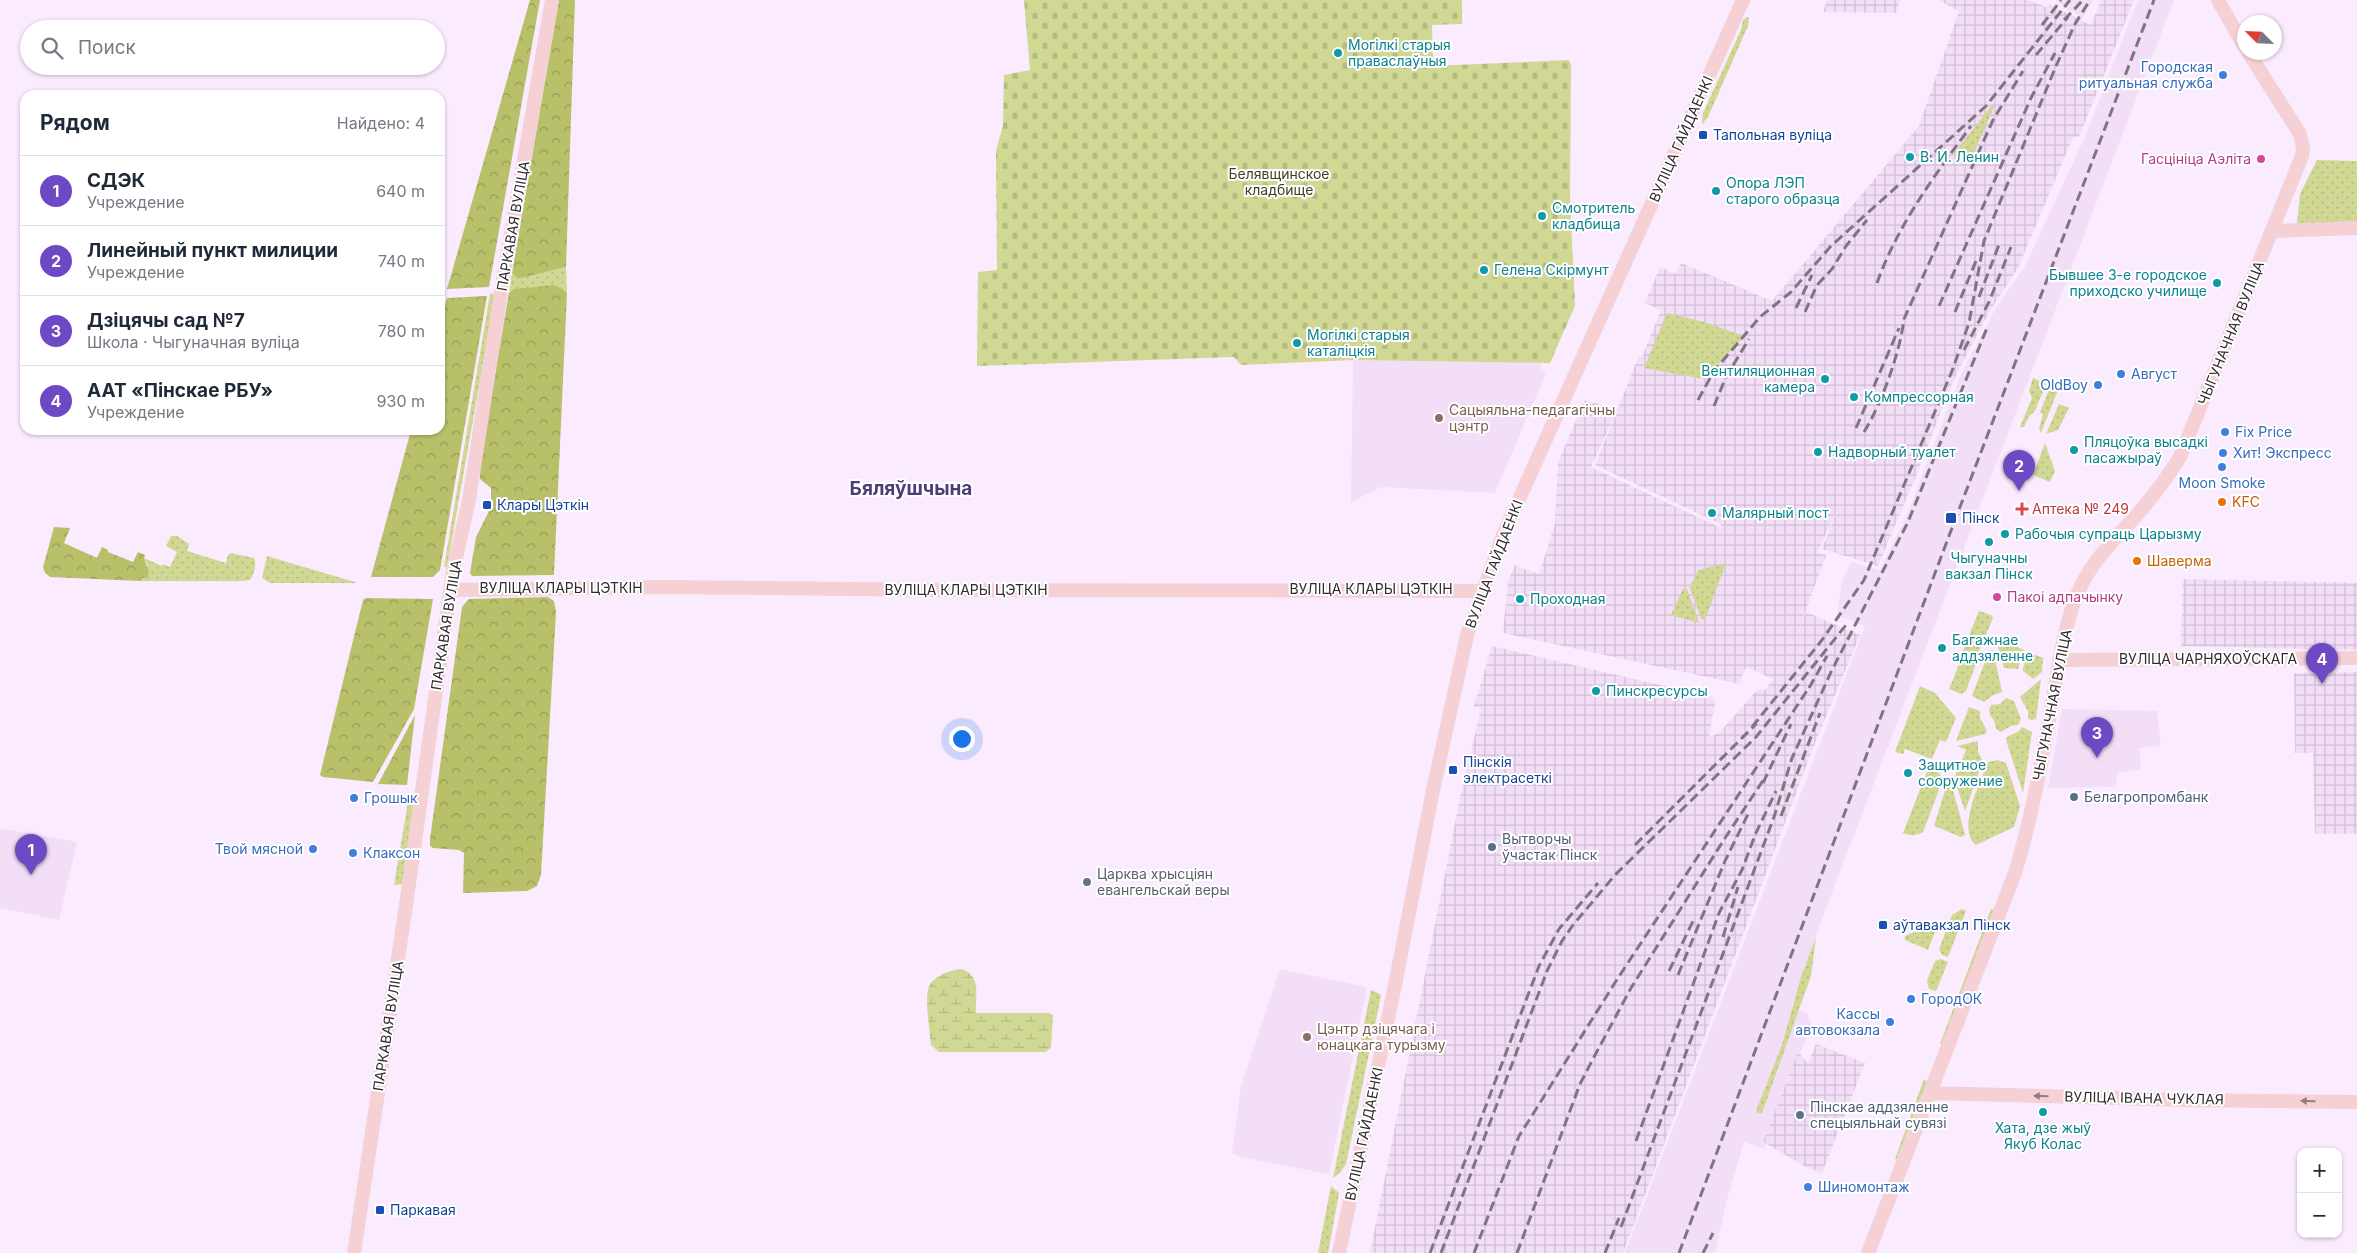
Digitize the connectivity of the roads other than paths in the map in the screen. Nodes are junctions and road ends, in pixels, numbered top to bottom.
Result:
1 (552, 0) edge
2 (1743, 0) edge
3 (2218, 0) edge
4 (2237, 34) edge
5 (2253, 60) edge
6 (2357, 228) edge
7 (2273, 231) junction
8 (451, 590) junction
9 (1482, 591) junction
10 (2357, 658) edge
11 (2059, 660) junction
12 (1930, 1093) junction
13 (2357, 1102) edge
14 (354, 1253) edge
15 (1339, 1253) edge
16 (1868, 1253) edge

1 - 8 street, ПАРКАВАЯ ВУЛІЦА
2 - 9 street, ВУЛІЦА ГАЙДАЕНКІ
3 - 4 street
5 - 7 street, ЧЫГУНАЧНАЯ ВУЛІЦА
6 - 7 street
7 - 11 street, ЧЫГУНАЧНАЯ ВУЛІЦА
8 - 9 street, ВУЛІЦА КЛАРЫ ЦЭТКІН
8 - 14 street, ПАРКАВАЯ ВУЛІЦА
9 - 15 street, ВУЛІЦА ГАЙДАЕНКІ
10 - 11 street, ВУЛІЦА ЧАРНЯХОЎСКАГА
11 - 12 street, ЧЫГУНАЧНАЯ ВУЛІЦА
13 -> 12 street, ВУЛІЦА ІВАНА ЧУКЛАЯ
12 - 16 street, ЧЫГУНАЧНАЯ ВУЛІЦА

